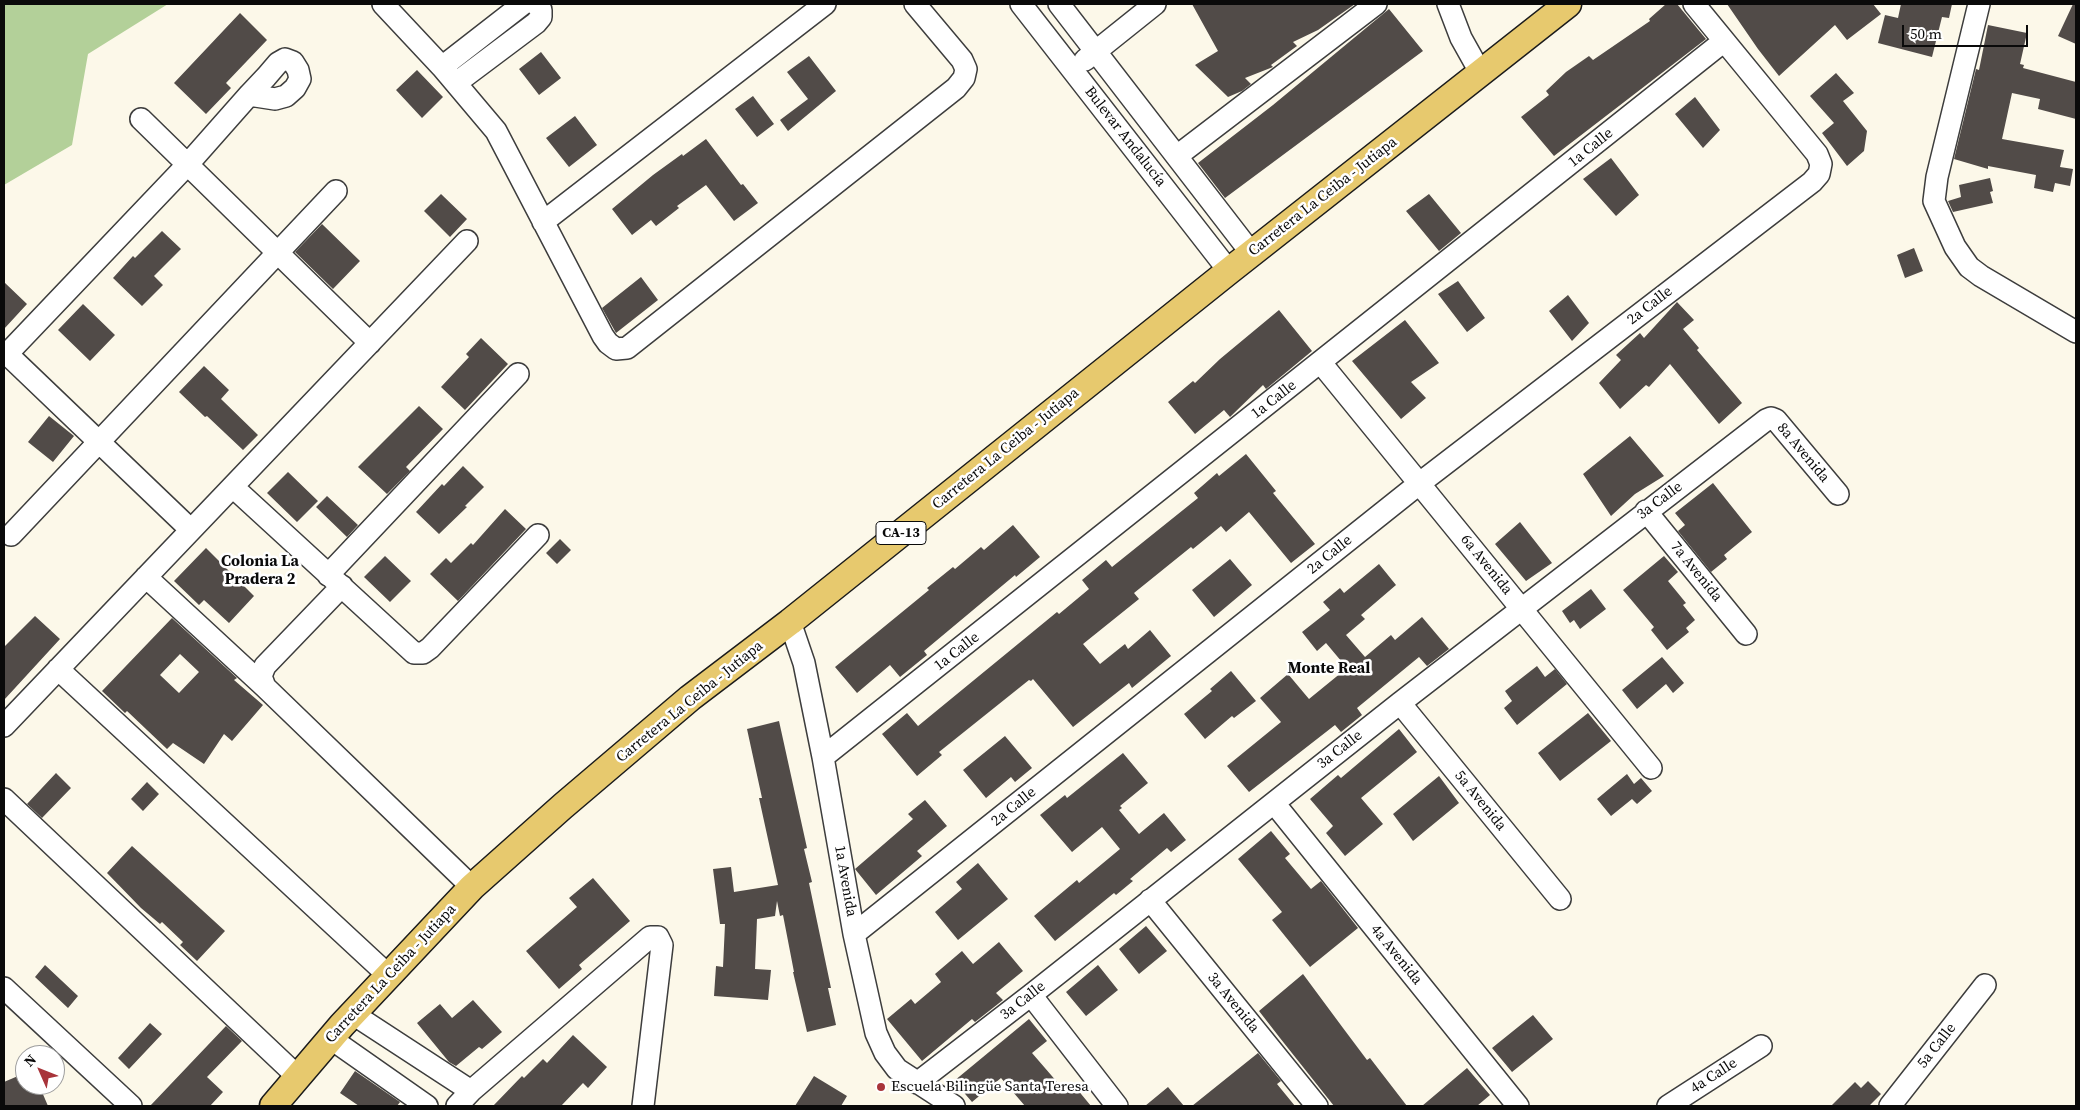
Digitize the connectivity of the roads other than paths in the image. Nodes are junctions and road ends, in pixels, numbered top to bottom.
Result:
1 (383, 4) edge
2 (523, 4) edge
3 (536, 4) edge
4 (825, 4) edge
5 (915, 4) edge
6 (1021, 4) edge
7 (1059, 4) edge
8 (1155, 4) edge
9 (1376, 4) edge
10 (1448, 4) edge
11 (1568, 4) edge
12 (1694, 4) edge
13 (1979, 4) edge
14 (1724, 42) junction
15 (1096, 51) junction
16 (1072, 69) junction
17 (1480, 72) junction
18 (449, 75) junction
19 (249, 95) dead end
20 (141, 119) dead end
21 (1177, 156) junction
22 (188, 164) junction
23 (336, 191) dead end
24 (543, 222) junction
25 (467, 241) dead end
26 (276, 253) junction
27 (1252, 254) junction
28 (1229, 271) junction
29 (2076, 332) edge
30 (370, 343) junction
31 (5, 352) edge
32 (1321, 363) junction
33 (518, 374) dead end
34 (1766, 420) joint
35 (97, 441) junction
36 (1420, 483) junction
37 (233, 486) junction
38 (1838, 494) dead end
39 (1646, 511) junction
40 (191, 530) junction
41 (11, 535) dead end
42 (538, 535) dead end
43 (146, 577) junction
44 (335, 580) junction
45 (1521, 609) junction
46 (790, 622) junction
47 (1746, 634) dead end
48 (58, 669) junction
49 (264, 687) junction
50 (1400, 703) junction
51 (4, 726) edge
52 (823, 757) junction
53 (1651, 768) dead end
54 (4, 799) edge
55 (1274, 803) junction
56 (472, 887) junction
57 (1560, 899) dead end
58 (1150, 900) junction
59 (854, 934) junction
60 (389, 976) junction
61 (1985, 985) dead end
62 (4, 988) edge
63 (1031, 995) junction
64 (353, 1014) junction
65 (330, 1038) junction
66 (1761, 1046) dead end
67 (297, 1076) junction
68 (917, 1083) junction
69 (464, 1099) edge
70 (131, 1106) edge
71 (273, 1106) edge
72 (427, 1106) edge
73 (643, 1106) edge
74 (954, 1106) edge
75 (1117, 1106) edge
76 (1317, 1106) edge
77 (1518, 1106) edge
78 (1668, 1106) edge
79 (1890, 1106) edge

1 - 18 street
2 - 18 street
3 - 18 street
4 - 24 street
5 - 24 street
6 - 16 street, Bulevar Andalucía
7 - 15 street, Bulevar Andalucía
8 - 15 street
9 - 21 street
10 - 17 street
11 - 17 main road, Carretera La Ceiba - Jutiapa / CA-13
12 - 14 street
13 - 29 street
14 - 32 street, 1a Calle
14 - 36 street, 2a Calle
15 - 16 street
15 - 21 street, Bulevar Andalucía
16 - 28 street, Bulevar Andalucía
17 - 27 main road, Carretera La Ceiba - Jutiapa / CA-13
18 - 24 street
19 - 22 street
20 - 22 street
21 - 27 street, Bulevar Andalucía
22 - 26 street
22 - 31 street
23 - 26 street
25 - 30 street
26 - 30 street
26 - 35 street
27 - 28 main road, Carretera La Ceiba - Jutiapa / CA-13
28 - 46 main road, Carretera La Ceiba - Jutiapa / CA-13
30 - 37 street
31 - 35 street
32 - 36 street, 6a Avenida
32 - 52 street, 1a Calle
33 - 44 street
34 - 38 street, 8a Avenida
34 - 39 street, 3a Calle
35 - 40 street
35 - 41 street
36 - 45 street, 6a Avenida
36 - 59 street, 2a Calle
37 - 40 street
37 - 44 street
39 - 45 street, 3a Calle
39 - 47 street, 7a Avenida
40 - 43 street
42 - 44 street
43 - 48 street
43 - 49 street
44 - 49 street
45 - 50 street, 3a Calle
45 - 53 street, 6a Avenida
46 - 52 street, 1a Avenida
46 - 56 main road, Carretera La Ceiba - Jutiapa / CA-13
48 - 51 street
48 - 60 street
49 - 56 street
50 - 55 street, 3a Calle
50 - 57 street, 5a Avenida
52 - 59 street, 1a Avenida
54 - 67 street
55 - 58 street, 3a Calle
55 - 77 street, 4a Avenida
56 - 60 main road, Carretera La Ceiba - Jutiapa / CA-13
58 - 63 street, 3a Calle
58 - 76 street, 3a Avenida
59 - 68 street, 1a Avenida
60 - 64 main road, Carretera La Ceiba - Jutiapa / CA-13
61 - 79 street, 5a Calle
62 - 70 street
63 - 68 street, 3a Calle
63 - 75 street
64 - 65 main road, Carretera La Ceiba - Jutiapa / CA-13
64 - 69 street
65 - 67 main road, Carretera La Ceiba - Jutiapa / CA-13
65 - 72 street
66 - 78 street, 4a Calle
67 - 71 main road, Carretera La Ceiba - Jutiapa / CA-13
68 - 74 street, 1a Avenida
69 - 73 street

